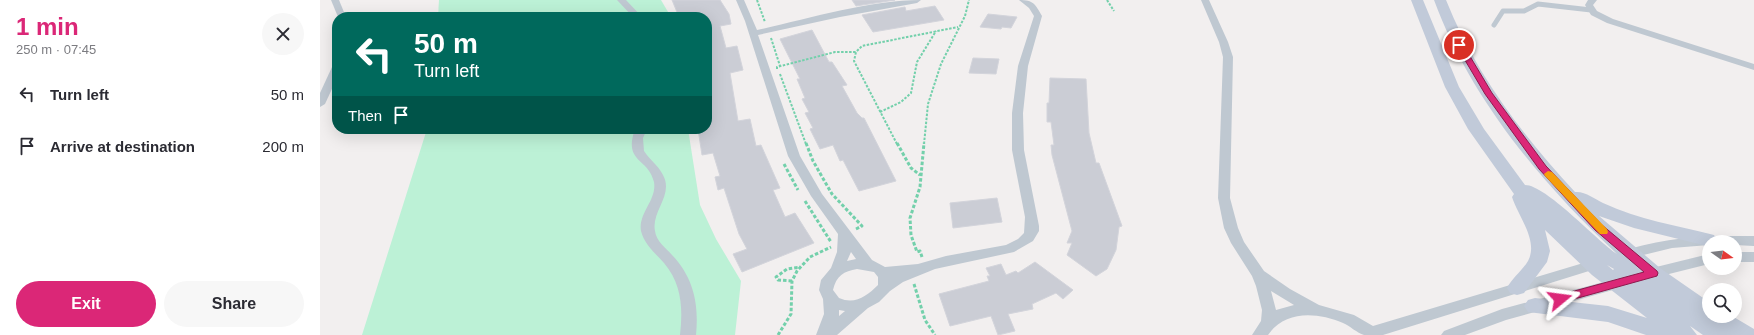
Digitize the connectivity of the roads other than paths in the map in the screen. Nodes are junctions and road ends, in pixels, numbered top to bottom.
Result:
1 (335, 0) edge
2 (622, 0) edge
3 (740, 0) edge
4 (917, 0) edge
5 (1023, 0) edge
6 (1205, 0) edge
7 (1417, 0) edge
8 (1440, 0) edge
9 (1593, 0) edge
10 (1591, 10) junction
11 (340, 12) edge
12 (633, 12) edge
13 (1494, 25) dead end
14 (752, 34) junction
15 (1754, 67) edge
16 (332, 78) edge
17 (320, 104) edge
18 (639, 134) edge
19 (1558, 186) junction
20 (1519, 187) junction
21 (845, 237) junction
22 (1702, 239) edge
23 (1702, 240) edge
24 (1742, 241) edge
25 (1754, 241) edge
26 (1742, 257) edge
27 (1754, 257) edge
28 (1611, 259) junction
29 (1702, 261) edge
30 (867, 264) junction
31 (924, 268) junction
32 (836, 272) junction
33 (882, 272) junction
34 (1259, 275) junction
35 (1634, 278) junction
36 (885, 287) junction
37 (1517, 288) junction
38 (830, 299) junction
39 (863, 304) junction
40 (1536, 306) junction
41 (1702, 309) edge
42 (1315, 310) junction
43 (1269, 322) junction
44 (1727, 323) edge
45 (1373, 334) edge
46 (688, 335) edge
47 (826, 335) edge
48 (1260, 335) edge
49 (1449, 335) edge
50 (1669, 335) edge
51 (1686, 335) edge
52 (1718, 335) edge
53 (1747, 335) edge

1 - 11 street
2 - 12 street
3 - 14 street
4 - 14 street
5 - 31 street
6 - 34 street
7 - 20 street
8 - 19 street
9 - 10 street
10 - 13 lane
10 - 15 street
14 - 21 street
16 - 17 street
18 - 46 street
19 - 22 street
19 - 28 street
20 - 28 street
20 - 37 street
21 - 30 street
21 - 32 street
23 - 28 street
24 - 25 street
26 - 27 street
28 - 35 street
28 - 35 street
28 - 37 street
29 - 35 street
30 - 32 street
30 - 33 street
31 - 33 street
31 - 36 street
32 - 38 street
33 - 36 street
34 - 42 street
34 - 43 street
35 - 40 street
35 - 41 street
35 - 51 street
35 - 52 street
36 - 39 street
37 - 45 street
38 - 39 street
38 - 47 street
39 - 47 street
40 - 49 street
40 - 50 street
42 - 43 street
42 - 45 street
43 - 48 street
44 - 53 street

